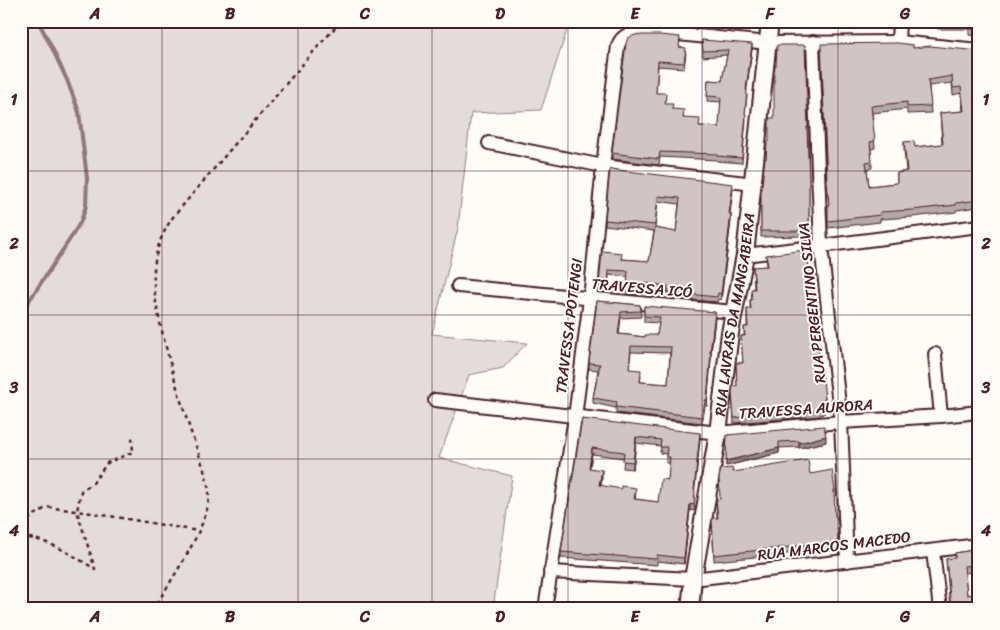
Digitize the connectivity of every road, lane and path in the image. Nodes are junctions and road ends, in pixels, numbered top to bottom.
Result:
1 (341, 21) edge
2 (770, 21) edge
3 (899, 21) edge
4 (769, 42) junction
5 (813, 42) junction
6 (898, 42) junction
7 (979, 50) edge
8 (489, 143) dead end
9 (603, 166) junction
10 (754, 184) junction
11 (979, 226) edge
12 (821, 246) junction
13 (745, 254) junction
14 (458, 286) dead end
15 (590, 299) junction
16 (734, 312) junction
17 (935, 354) dead end
18 (435, 400) dead end
19 (979, 412) edge
20 (941, 416) junction
21 (575, 417) junction
22 (841, 422) junction
23 (718, 433) junction
24 (132, 437) dead end
25 (77, 511) junction
26 (21, 524) edge
27 (198, 531) junction
28 (21, 537) edge
29 (979, 545) edge
30 (933, 551) junction
31 (847, 561) junction
32 (550, 572) junction
33 (693, 578) junction
34 (152, 609) edge
35 (545, 609) edge
36 (690, 609) edge
37 (940, 609) edge

1 - 27 path
2 - 4 street, RUA LAVRAS DA MANGABEIRA
3 - 6 street
4 - 5 street
4 - 9 street, TRAVESSA POTENGI
4 - 10 street, RUA LAVRAS DA MANGABEIRA
5 - 6 street
5 - 12 street, RUA PERGENTINO SILVA
6 - 7 street
8 - 9 street
9 - 10 street
9 - 15 street, TRAVESSA POTENGI
10 - 13 street, RUA LAVRAS DA MANGABEIRA
11 - 12 street
12 - 13 street
12 - 22 street, RUA PERGENTINO SILVA
13 - 16 street, RUA LAVRAS DA MANGABEIRA
14 - 15 street, TRAVESSA ICÓ
15 - 16 street, TRAVESSA ICÓ
15 - 21 street, TRAVESSA POTENGI
16 - 23 street, RUA LAVRAS DA MANGABEIRA
17 - 20 street
18 - 21 street, TRAVESSA AURORA
19 - 20 street, TRAVESSA AURORA
20 - 22 street, TRAVESSA AURORA
21 - 23 street, TRAVESSA AURORA
21 - 32 street, TRAVESSA POTENGI
22 - 23 street, TRAVESSA AURORA
22 - 31 street, RUA PERGENTINO SILVA
23 - 33 street, RUA LAVRAS DA MANGABEIRA
24 - 25 path
25 - 26 path
25 - 27 path
25 - 28 path
27 - 34 path
29 - 30 street, RUA MARCOS MACEDO
30 - 31 street, RUA MARCOS MACEDO
30 - 37 street
31 - 33 street, RUA MARCOS MACEDO
32 - 33 street, RUA MARCOS MACEDO
32 - 35 street, TRAVESSA POTENGI
33 - 36 street, RUA LAVRAS DA MANGABEIRA

